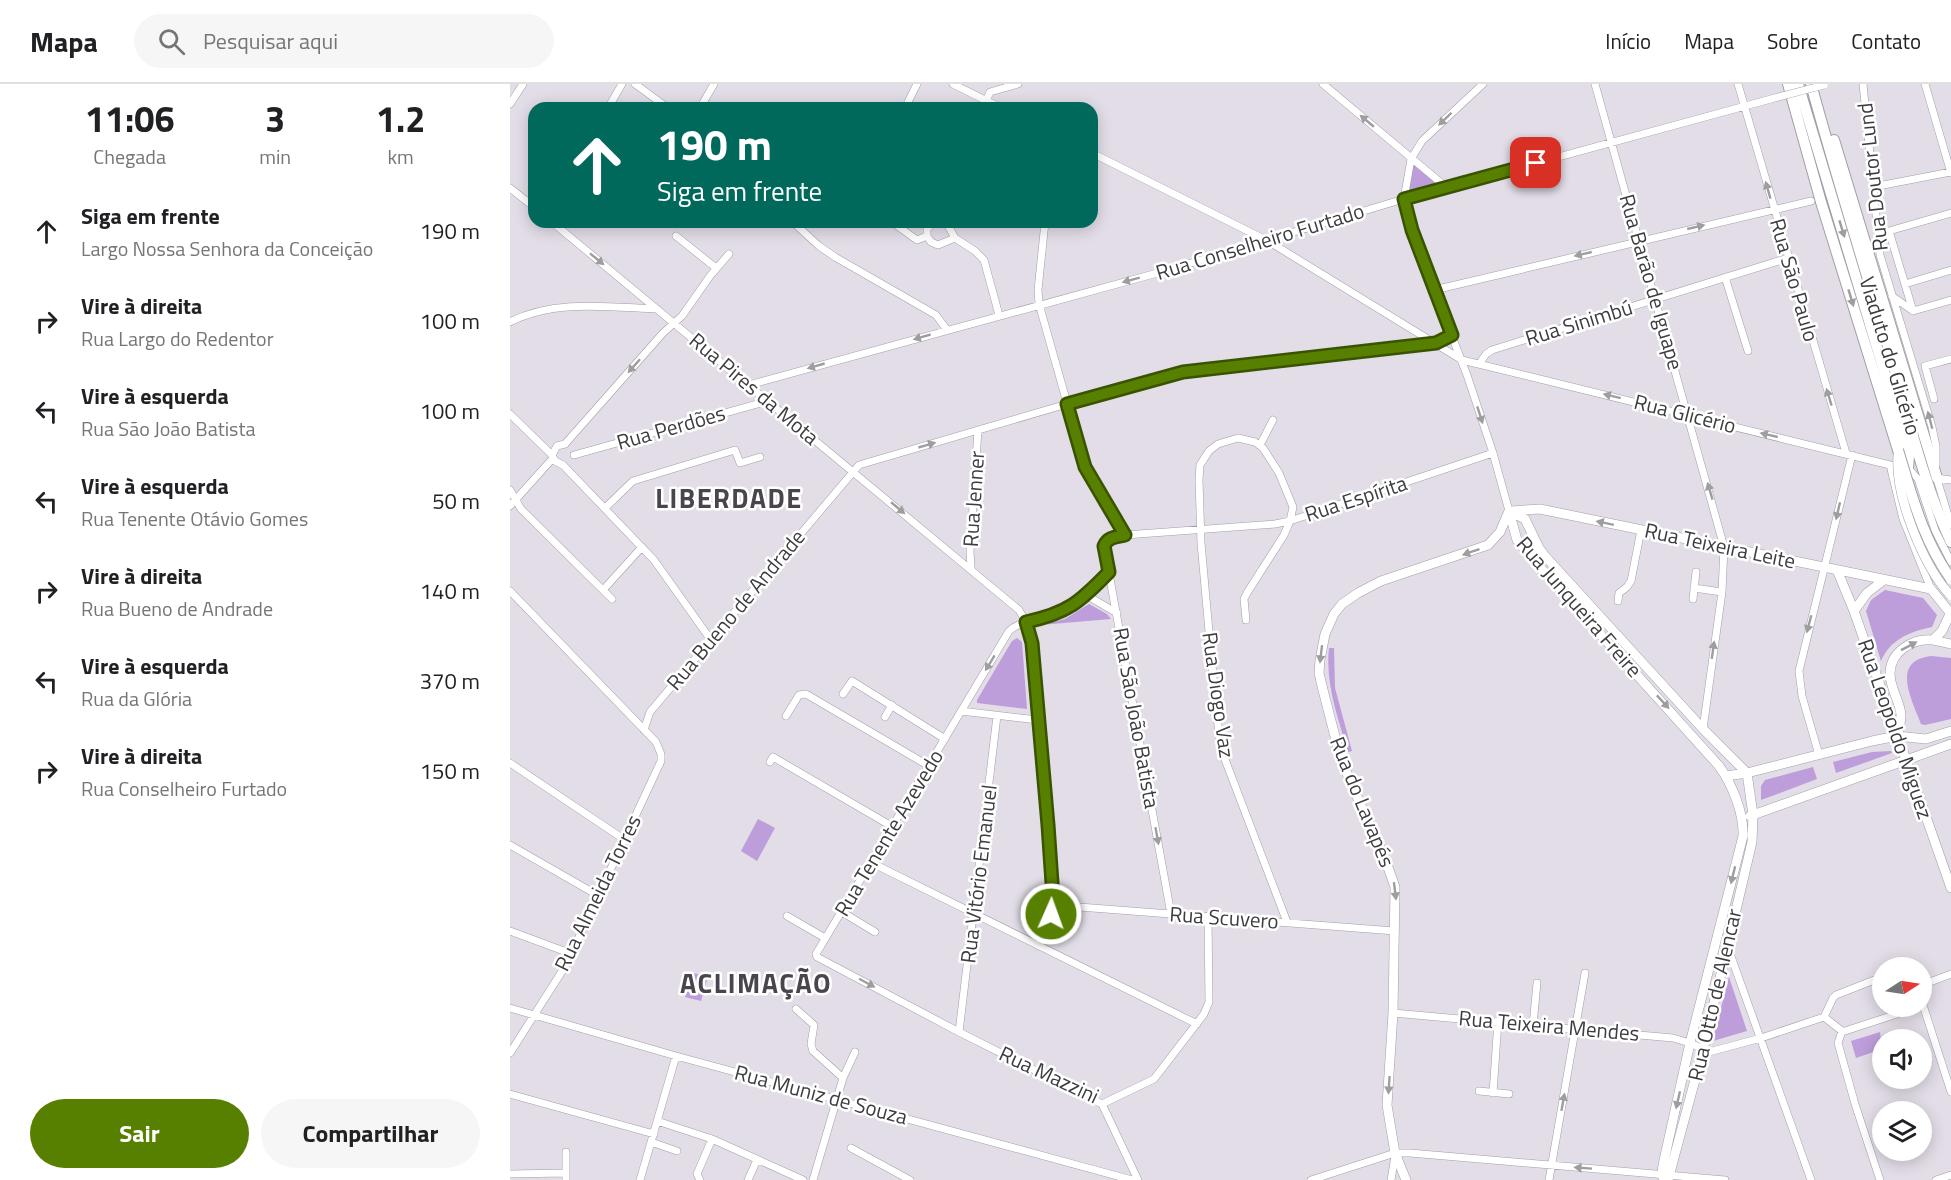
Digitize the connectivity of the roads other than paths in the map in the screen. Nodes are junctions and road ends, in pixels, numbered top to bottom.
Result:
1 (523, 84) edge
2 (622, 84) edge
3 (635, 84) edge
4 (714, 84) edge
5 (917, 84) edge
6 (952, 84) edge
7 (1018, 84) edge
8 (1323, 84) edge
9 (1483, 84) edge
10 (1595, 84) edge
11 (1738, 84) edge
12 (1788, 84) edge
13 (1798, 84) edge
14 (1811, 84) edge
15 (1863, 84) edge
16 (1924, 84) edge
17 (1826, 85) edge
18 (986, 101) joint
19 (612, 102) edge
20 (660, 102) edge
21 (704, 102) edge
22 (908, 102) edge
23 (510, 104) edge
24 (1744, 107) junction
25 (1611, 142) junction
26 (1098, 156) edge
27 (1411, 159) junction
28 (1834, 170) junction
29 (1951, 172) edge
30 (1446, 187) junction
31 (1873, 187) junction
32 (510, 188) edge
33 (1404, 199) junction
34 (528, 202) edge
35 (1816, 202) junction
36 (1389, 203) junction
37 (1773, 210) junction
38 (1951, 213) edge
39 (1409, 217) junction
40 (559, 228) edge
41 (800, 228) edge
42 (900, 228) edge
43 (928, 228) edge
44 (949, 228) edge
45 (1044, 228) edge
46 (676, 236) dead end
47 (927, 237) junction
48 (955, 238) junction
49 (1268, 241) junction
50 (1640, 241) junction
51 (729, 254) dead end
52 (1788, 258) junction
53 (716, 268) junction
54 (1951, 270) edge
55 (1725, 277) junction
56 (1905, 284) junction
57 (633, 289) junction
58 (1434, 290) junction
59 (1892, 296) junction
60 (1656, 298) junction
61 (1951, 300) edge
62 (1040, 304) junction
63 (626, 308) junction
64 (657, 309) junction
65 (1913, 311) junction
66 (999, 315) junction
67 (510, 322) edge
68 (675, 324) junction
69 (947, 330) junction
70 (1452, 335) junction
71 (1436, 343) junction
72 (1748, 351) dead end
73 (1951, 359) edge
74 (1462, 360) junction
75 (1477, 363) junction
76 (1467, 375) junction
77 (748, 385) junction
78 (1934, 399) dead end
79 (768, 401) junction
80 (1067, 404) junction
81 (510, 414) edge
82 (1689, 416) junction
83 (1273, 420) dead end
84 (978, 430) junction
85 (565, 444) junction
86 (1260, 445) junction
87 (1899, 450) junction
88 (1493, 453) junction
89 (1849, 454) junction
90 (574, 455) junction
91 (553, 457) junction
92 (760, 457) dead end
93 (563, 465) junction
94 (1890, 465) junction
95 (1909, 466) junction
96 (853, 471) junction
97 (1936, 478) junction
98 (1951, 480) edge
99 (510, 490) edge
100 (513, 503) edge
101 (605, 508) junction
102 (1509, 512) junction
103 (1290, 521) junction
104 (1951, 525) edge
105 (1200, 529) junction
106 (1641, 530) junction
107 (1125, 535) junction
108 (1951, 542) edge
109 (642, 547) junction
110 (1724, 547) junction
111 (970, 552) junction
112 (957, 557) junction
113 (1951, 562) edge
114 (970, 568) junction
115 (1825, 568) junction
116 (1837, 570) junction
117 (1109, 572) junction
118 (1696, 572) dead end
119 (1951, 579) edge
120 (1884, 580) junction
121 (1694, 588) junction
122 (1930, 588) junction
123 (603, 590) junction
124 (510, 591) edge
125 (1722, 592) junction
126 (1086, 595) junction
127 (1951, 596) edge
128 (612, 599) dead end
129 (1693, 599) dead end
130 (1618, 601) dead end
131 (1854, 611) junction
132 (1117, 613) junction
133 (1598, 614) junction
134 (1951, 614) edge
135 (1246, 620) dead end
136 (1026, 622) junction
137 (1590, 622) junction
138 (711, 640) junction
139 (1934, 640) junction
140 (1951, 644) edge
141 (1890, 675) junction
142 (1877, 678) junction
143 (843, 694) dead end
144 (892, 705) junction
145 (962, 711) junction
146 (786, 716) dead end
147 (997, 716) junction
148 (885, 717) dead end
149 (1038, 720) junction
150 (1703, 729) junction
151 (644, 730) junction
152 (1951, 731) edge
153 (1898, 736) junction
154 (945, 739) junction
155 (1951, 744) edge
156 (1820, 755) junction
157 (1906, 760) junction
158 (770, 762) dead end
159 (510, 763) edge
160 (929, 766) junction
161 (1748, 773) junction
162 (1726, 776) junction
163 (1753, 815) junction
164 (1742, 818) junction
165 (893, 827) junction
166 (625, 840) junction
167 (510, 845) edge
168 (872, 862) junction
169 (1951, 888) edge
170 (599, 896) junction
171 (1053, 905) junction
172 (842, 912) junction
173 (975, 914) junction
174 (1171, 914) junction
175 (788, 916) dead end
176 (1208, 916) junction
177 (1287, 922) junction
178 (510, 931) edge
179 (1395, 931) junction
180 (875, 932) dead end
181 (825, 938) junction
182 (1727, 945) junction
183 (1039, 946) junction
184 (572, 954) junction
185 (816, 956) joint
186 (1585, 973) dead end
187 (1951, 974) edge
188 (1872, 981) edge
189 (1932, 981) edge
190 (1537, 983) dead end
191 (510, 1008) edge
192 (796, 1009) dead end
193 (1393, 1013) junction
194 (533, 1014) junction
195 (1824, 1017) junction
196 (1888, 1017) edge
197 (1927, 1017) edge
198 (1498, 1022) junction
199 (1197, 1024) junction
200 (1533, 1025) junction
201 (1576, 1028) junction
202 (1842, 1031) junction
203 (959, 1032) junction
204 (1761, 1038) junction
205 (1690, 1042) junction
206 (1703, 1050) junction
207 (855, 1052) dead end
208 (510, 1053) edge
209 (676, 1056) junction
210 (843, 1078) junction
211 (1479, 1091) dead end
212 (1951, 1092) edge
213 (1493, 1093) junction
214 (510, 1094) edge
215 (1509, 1094) dead end
216 (837, 1099) junction
217 (1102, 1104) junction
218 (657, 1121) junction
219 (654, 1134) junction
220 (712, 1139) junction
221 (651, 1142) junction
222 (851, 1148) dead end
223 (677, 1151) dead end
224 (566, 1152) dead end
225 (1395, 1154) junction
226 (757, 1160) junction
227 (1551, 1166) junction
228 (510, 1174) edge
229 (1951, 1175) edge
230 (566, 1177) edge
231 (1666, 1177) edge
232 (799, 1179) edge
233 (640, 1180) edge
234 (700, 1180) edge
235 (748, 1180) edge
236 (813, 1180) edge
237 (910, 1180) edge
238 (1132, 1180) edge
239 (1138, 1180) edge
240 (1311, 1180) edge
241 (1391, 1180) edge
242 (1406, 1180) edge
243 (1549, 1180) edge
244 (1725, 1180) edge
245 (1811, 1180) edge
246 (1880, 1180) edge
247 (1935, 1180) edge

1 - 23 street
2 - 19 street
3 - 20 street
4 - 21 street
5 - 22 street
6 - 18 street
7 - 18 street
27 -> 8 street
9 -> 27 street
10 - 25 street, Rua Barão de Iguape
11 - 24 street, Rua São Paulo
12 - 35 highway, Viaduto do Glicério
13 - 28 highway
14 - 28 highway
15 - 31 street, Rua Doutor Lund
16 - 29 street
17 - 24 street, Rua Conselheiro Furtado, bridge
24 - 25 street, Rua Conselheiro Furtado
37 -> 24 street, Rua São Paulo
25 - 30 street, Rua Conselheiro Furtado
25 - 50 street, Rua Barão de Iguape
26 - 49 street
27 - 30 street
27 - 33 street
28 -> 95 highway
28 - 97 highway
28 - 108 highway, Viaduto do Glicério
29 - 31 street
30 - 33 street, Rua Conselheiro Furtado
31 - 59 street, Rua Doutor Lund
32 - 34 street
33 - 36 street, Rua Conselheiro Furtado
33 - 39 street
35 - 37 street
35 -> 87 highway, Viaduto do Glicério
36 - 39 street
36 - 49 street, Rua Conselheiro Furtado
50 -> 37 street
37 - 52 street, Rua São Paulo
38 - 56 street
39 - 58 street
40 -> 57 street, Rua Pires da Mota
41 - 69 street
42 - 47 street
43 - 47 street
44 - 48 street
45 - 62 street
46 - 53 street
47 - 48 street
48 - 66 street
49 -> 62 street, Rua Conselheiro Furtado
49 - 71 street
50 -> 58 street
50 - 60 street, Rua Barão de Iguape
51 - 53 street
52 - 55 street, Rua Sinimbú
89 -> 52 street, Rua São Paulo
53 - 68 street
54 - 56 street
55 - 60 street, Rua Sinimbú
55 - 72 street
56 - 65 street
57 - 63 street
57 - 64 street, Rua Pires da Mota
58 - 70 street
59 - 65 street
97 -> 59 street, Rua Doutor Lund
60 - 75 street, Rua Sinimbú
60 - 82 street, Rua Barão de Iguape
61 - 65 street
62 - 66 street, Rua Conselheiro Furtado
62 - 80 street
63 - 64 street
63 - 67 street
64 - 68 street, Rua Pires da Mota
66 - 69 street, Rua Conselheiro Furtado
68 - 77 street, Rua Pires da Mota
68 -> 85 street
69 -> 77 street, Rua Conselheiro Furtado
70 - 71 street, Rua Bueno de Andrade
70 - 74 street
71 - 74 street
71 - 80 street, Rua Bueno de Andrade
73 - 78 street
74 - 75 street, Rua Glicério
74 - 76 street
75 - 76 street, Rua Sinimbú
82 -> 75 street, Rua Glicério
76 -> 88 street
77 - 79 street, Rua Pires da Mota
79 - 90 street, Rua Perdões
79 - 96 street, Rua Pires da Mota
80 - 84 street, Rua Bueno de Andrade
80 - 107 street
81 - 91 street
89 -> 82 street, Rua Glicério
110 -> 82 street, Rua Barão de Iguape
83 - 86 street
96 -> 84 street, Rua Bueno de Andrade
84 - 111 street, Rua Jenner
85 - 90 street
85 - 91 street
86 - 103 street
86 - 105 street
87 - 119 highway, Viaduto do Glicério, bridge
87 - 127 main road, Viaduto do Glicério, bridge
88 - 102 street
88 - 103 street, Rua Espírita
89 - 94 street, Rua Glicério
89 -> 115 street, Rua São Paulo
90 - 93 street
91 - 93 street
91 - 100 street
92 - 101 street
93 - 101 street
94 - 95 street, Rua Glicério
94 - 122 street
95 - 113 street
96 -> 112 street, Rua Pires da Mota
96 - 138 street, Rua Bueno de Andrade
97 - 98 street
97 - 104 street
99 - 100 street
100 - 123 street
101 - 109 street
106 -> 102 main road, Rua Teixeira Leite
102 - 133 main road, Rua Junqueira Freire
102 - 137 main road, Rua Junqueira Freire
102 -> 179 main road, Rua do Lavapés
103 - 105 street
103 - 135 street, Rua Espírita
105 - 107 street
105 - 177 street, Rua Diogo Vaz
106 - 110 main road, Rua Teixeira Leite
106 - 130 street
107 - 117 street, Rua São João Batista
109 - 123 street
109 - 138 street
110 - 115 main road, Rua Teixeira Leite
110 - 125 street, Rua Barão de Iguape
111 - 112 street
111 - 114 street, Rua Jenner
112 - 114 street, Rua Pires da Mota
114 - 136 street, Rua Pires da Mota
115 - 116 main road, Rua Teixeira Leite
115 -> 156 street, Rua São Paulo
116 - 120 main road, Rua Teixeira Leite
116 - 131 main road, Rua Leopoldo Miguez
117 - 126 street
117 - 132 street, Rua São João Batista
118 - 121 street
120 - 122 main road, Rua Teixeira Leite
120 - 131 main road
121 - 125 street
121 - 129 street
122 - 134 main road
123 - 128 street
124 - 151 street, Rua Almeida Torres
150 -> 125 street, Rua Barão de Iguape
126 - 132 street
126 - 136 street
131 - 142 main road, Rua Leopoldo Miguez
132 -> 174 street, Rua São João Batista
133 - 137 main road
133 - 150 main road, Rua Junqueira Freire
134 - 139 main road
136 -> 145 street, Rua Tenente Azevedo
136 - 149 street
137 -> 162 main road, Rua Junqueira Freire
138 - 151 street, Rua Bueno de Andrade
139 - 140 main road
141 -> 139 main road
141 - 142 main road
141 - 153 main road
142 - 153 main road, Rua Leopoldo Miguez
143 - 144 street
144 - 148 street
144 - 154 street
145 - 147 street
145 - 154 street, Rua Tenente Azevedo
146 - 160 street
147 - 149 street
147 - 173 street, Rua Vitório Emanuel
149 - 171 street
150 - 161 main road, Rua Junqueira Freire
151 - 166 street, Rua Almeida Torres
152 - 153 main road
153 - 156 main road
153 - 157 main road, Rua Leopoldo Miguez
154 - 160 street, Rua Tenente Azevedo
155 - 157 main road
156 - 161 main road
157 - 163 main road
157 - 169 main road, Rua Leopoldo Miguez
158 - 165 street
159 - 166 street
160 - 165 street, Rua Tenente Azevedo
161 - 162 main road
161 - 163 main road
162 - 164 main road, Rua Junqueira Freire
163 - 164 main road
163 - 182 main road, Rua Otto de Alencar
164 -> 205 main road, Rua Otto de Alencar
165 - 168 street, Rua Tenente Azevedo
166 - 170 street, Rua Almeida Torres
167 - 170 street
168 - 172 street, Rua Tenente Azevedo
168 - 173 street
170 - 184 street, Rua Almeida Torres
171 - 174 street, Rua Scuvero
171 - 183 street
172 - 180 street
172 - 181 street, Rua Tenente Azevedo
173 - 183 street
173 - 203 street, Rua Vitório Emanuel
174 - 176 street, Rua Scuvero
175 - 181 street
176 - 177 street, Rua Scuvero
176 - 199 street, Rua Mazzini
177 - 179 street, Rua Scuvero
178 - 184 street
179 - 193 main road, Rua do Lavapés
181 - 185 street, Rua Tenente Azevedo
182 - 204 street
182 - 206 main road, Rua Otto de Alencar
183 - 199 street
184 - 194 street, Rua Almeida Torres
185 -> 203 street, Rua Mazzini
186 - 201 street
187 - 189 street
188 - 195 street
190 - 200 street
191 - 194 street, Rua Muniz de Souza
192 - 210 street
193 - 198 street, Rua Teixeira Mendes
193 -> 225 main road, Rua do Lavapés
194 - 208 street, Rua Almeida Torres
194 - 209 street, Rua Muniz de Souza
195 - 202 street
195 - 204 street
196 - 202 street
197 - 212 street
198 - 200 street, Rua Teixeira Mendes
198 - 213 street
199 - 217 street, Rua Mazzini
200 - 201 street, Rua Teixeira Mendes
201 - 205 street, Rua Teixeira Mendes
227 -> 201 street
202 - 246 street
203 - 217 street, Rua Mazzini
204 - 206 street
204 - 245 street
205 - 206 street, Rua Teixeira Mendes
205 -> 231 main road, Rua Otto de Alencar
206 - 231 main road, Rua Otto de Alencar
207 - 210 street
209 - 216 street, Rua Muniz de Souza
209 - 218 street
210 - 216 street
211 - 213 street
213 - 215 street
214 - 219 street
216 - 236 street
216 - 238 street, Rua Muniz de Souza
217 - 239 street
218 - 219 street
218 - 220 street
219 - 221 street
220 - 226 street
220 - 234 street
221 - 223 street
221 - 233 street
222 - 237 street
224 - 230 street
225 - 227 street
225 - 240 street
225 - 241 street
225 - 242 main road, Rua do Lavapés
226 - 232 street
226 - 235 street
231 -> 227 street
227 - 243 street
228 - 230 street
229 - 247 street
231 - 244 street

